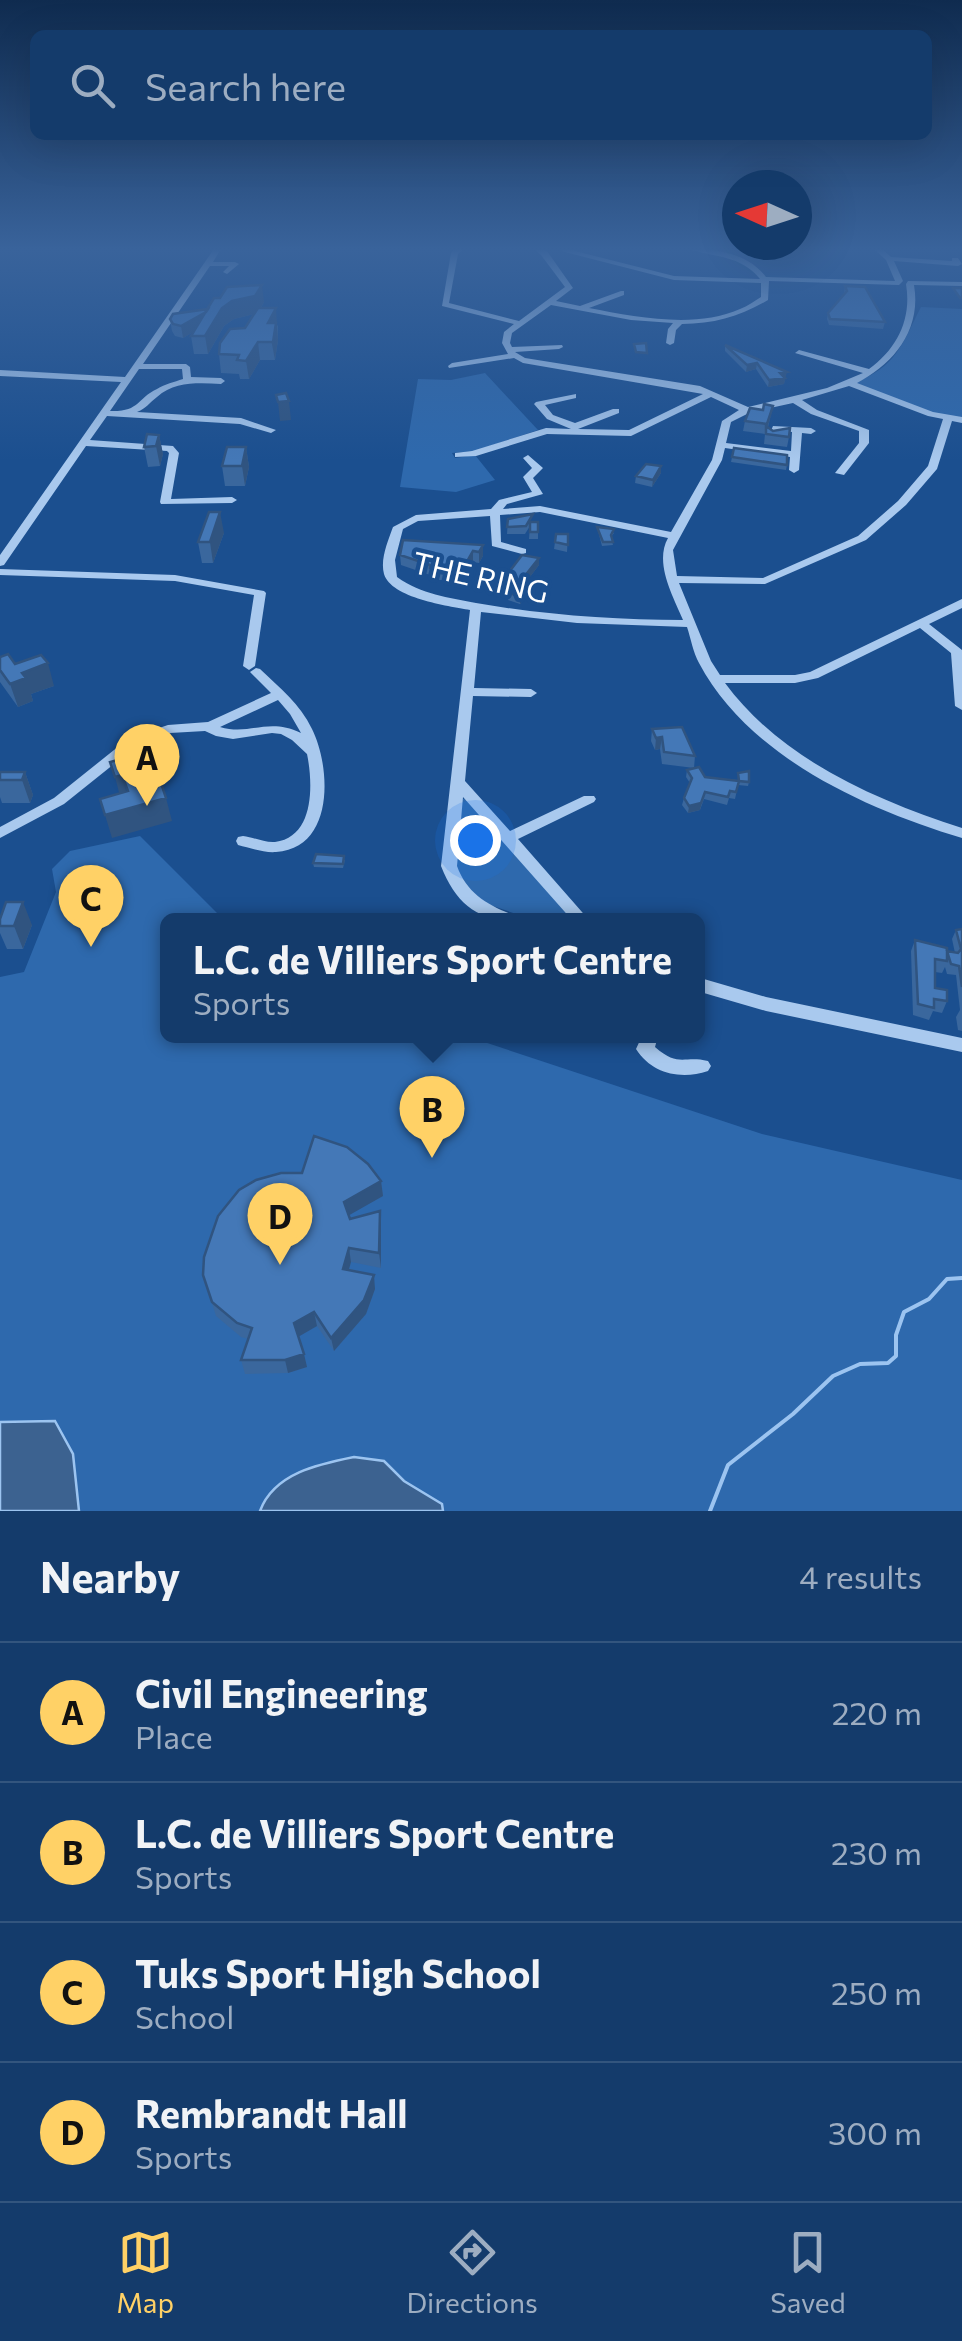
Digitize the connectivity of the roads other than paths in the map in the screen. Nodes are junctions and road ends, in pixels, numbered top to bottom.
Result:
1 (167, 320) edge
2 (506, 320) edge
3 (525, 320) edge
4 (677, 320) edge
5 (681, 320) junction
6 (689, 320) edge
7 (910, 320) edge
8 (520, 323) junction
9 (670, 343) dead end
10 (559, 347) dead end
11 (511, 353) junction
12 (799, 354) dead end
13 (134, 366) junction
14 (452, 366) dead end
15 (0, 373) edge
16 (873, 373) junction
17 (125, 380) junction
18 (187, 380) junction
19 (221, 380) dead end
20 (848, 383) junction
21 (712, 393) junction
22 (573, 396) dead end
23 (789, 400) junction
24 (747, 410) junction
25 (616, 412) dead end
26 (103, 413) junction
27 (121, 414) junction
28 (948, 418) junction
29 (962, 420) edge
30 (574, 427) junction
31 (271, 430) dead end
32 (793, 430) junction
33 (811, 431) dead end
34 (589, 434) junction
35 (774, 435) edge
36 (84, 442) junction
37 (721, 446) junction
38 (458, 455) dead end
39 (795, 455) junction
40 (528, 458) dead end
41 (794, 470) dead end
42 (840, 473) dead end
43 (232, 500) dead end
44 (495, 511) junction
45 (673, 536) junction
46 (522, 551) edge
47 (0, 564) edge
48 (0, 572) edge
49 (672, 579) junction
50 (962, 603) edge
51 (476, 606) junction
52 (597, 620) joint
53 (641, 622) joint
54 (922, 625) junction
55 (688, 626) junction
56 (715, 679) junction
57 (468, 692) junction
58 (531, 694) dead end
59 (282, 699) junction
60 (962, 706) edge
61 (206, 726) junction
62 (272, 726) junction
63 (312, 754) junction
64 (458, 782) junction
65 (590, 799) dead end
66 (0, 833) edge
67 (962, 833) edge
68 (508, 838) junction
69 (244, 841) dead end
70 (491, 913) edge
71 (575, 913) edge
72 (705, 986) edge
73 (648, 1043) edge
74 (962, 1044) edge
75 (702, 1066) dead end

1 - 13 street
2 - 8 street
3 - 8 street
4 - 5 street
5 - 6 street
5 - 9 street
7 - 16 street
8 - 11 street
10 - 11 street
11 - 14 street
11 - 21 street
12 - 16 street
13 - 17 street
13 - 18 street
15 - 17 street
16 - 20 street
17 - 26 street
18 - 19 street
18 - 27 street
20 - 23 street
20 - 28 street
21 - 24 street
21 - 34 street
22 - 30 street
23 - 24 street
23 - 32 street
23 - 42 street
24 - 37 street
25 - 30 street
26 - 27 street
26 - 36 street
27 - 31 street
28 - 29 street
28 - 49 street
30 - 34 street
32 - 33 street
32 - 35 street
32 - 39 street
34 - 38 street
36 - 43 street
36 - 47 street
37 - 39 street
37 - 45 street
39 - 41 street
40 - 44 street
44 - 45 street, THE RING
44 - 46 street
44 - 51 street, THE RING
45 - 49 street
48 - 59 street
49 - 55 street
50 - 54 street
51 - 52 street, THE RING
51 - 57 street
52 - 53 street, THE RING
53 - 55 street
54 - 56 street
54 - 60 street
55 - 56 street
56 - 67 street
57 - 58 street
57 - 64 street
59 - 61 street
59 - 62 street
59 - 63 street
61 - 62 street
61 - 66 street
62 - 63 street
63 - 69 street
64 - 68 street
64 - 70 street
65 - 68 street
68 - 71 street
72 - 74 street
73 - 75 street

